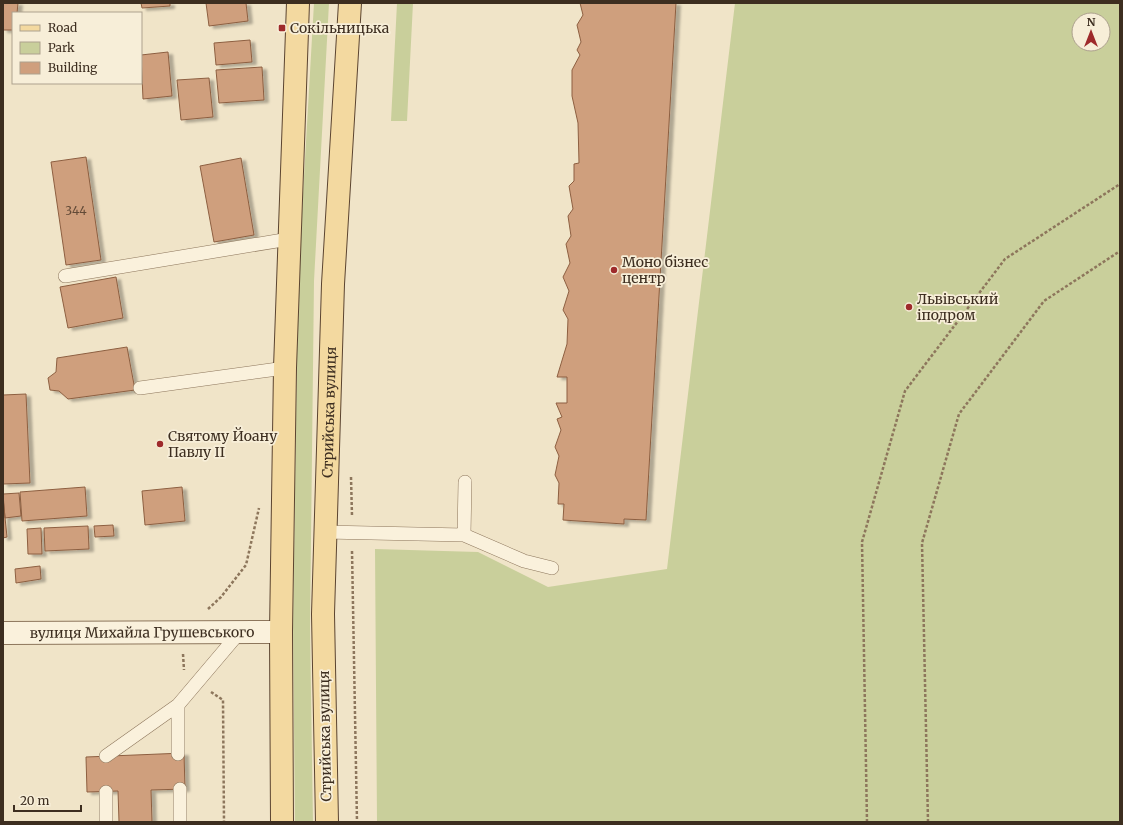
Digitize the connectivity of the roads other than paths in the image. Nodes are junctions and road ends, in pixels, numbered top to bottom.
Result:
1 (298, 3) edge
2 (350, 3) edge
3 (289, 239) junction
4 (65, 276) dead end
5 (285, 368) junction
6 (140, 388) dead end
7 (465, 482) dead end
8 (325, 532) junction
9 (464, 535) junction
10 (552, 568) dead end
11 (281, 632) junction
12 (3, 633) edge
13 (239, 633) junction
14 (178, 705) junction
15 (178, 754) dead end
16 (106, 756) dead end
17 (180, 789) dead end
18 (106, 792) dead end
19 (106, 822) edge
20 (180, 822) edge
21 (282, 822) edge
22 (327, 822) edge

1 - 3 main road
2 - 8 main road, Стрийська вулиця
3 - 4 lane
3 - 5 main road
5 - 6 lane
5 - 11 main road
7 - 9 lane
8 - 9 lane
8 - 22 main road, Стрийська вулиця
9 - 10 lane
11 - 13 street, вулиця Михайла Грушевського
11 - 21 main road
12 - 13 street, вулиця Михайла Грушевського
13 - 14 lane
14 - 15 lane
14 - 16 lane
17 - 20 lane
18 - 19 lane

